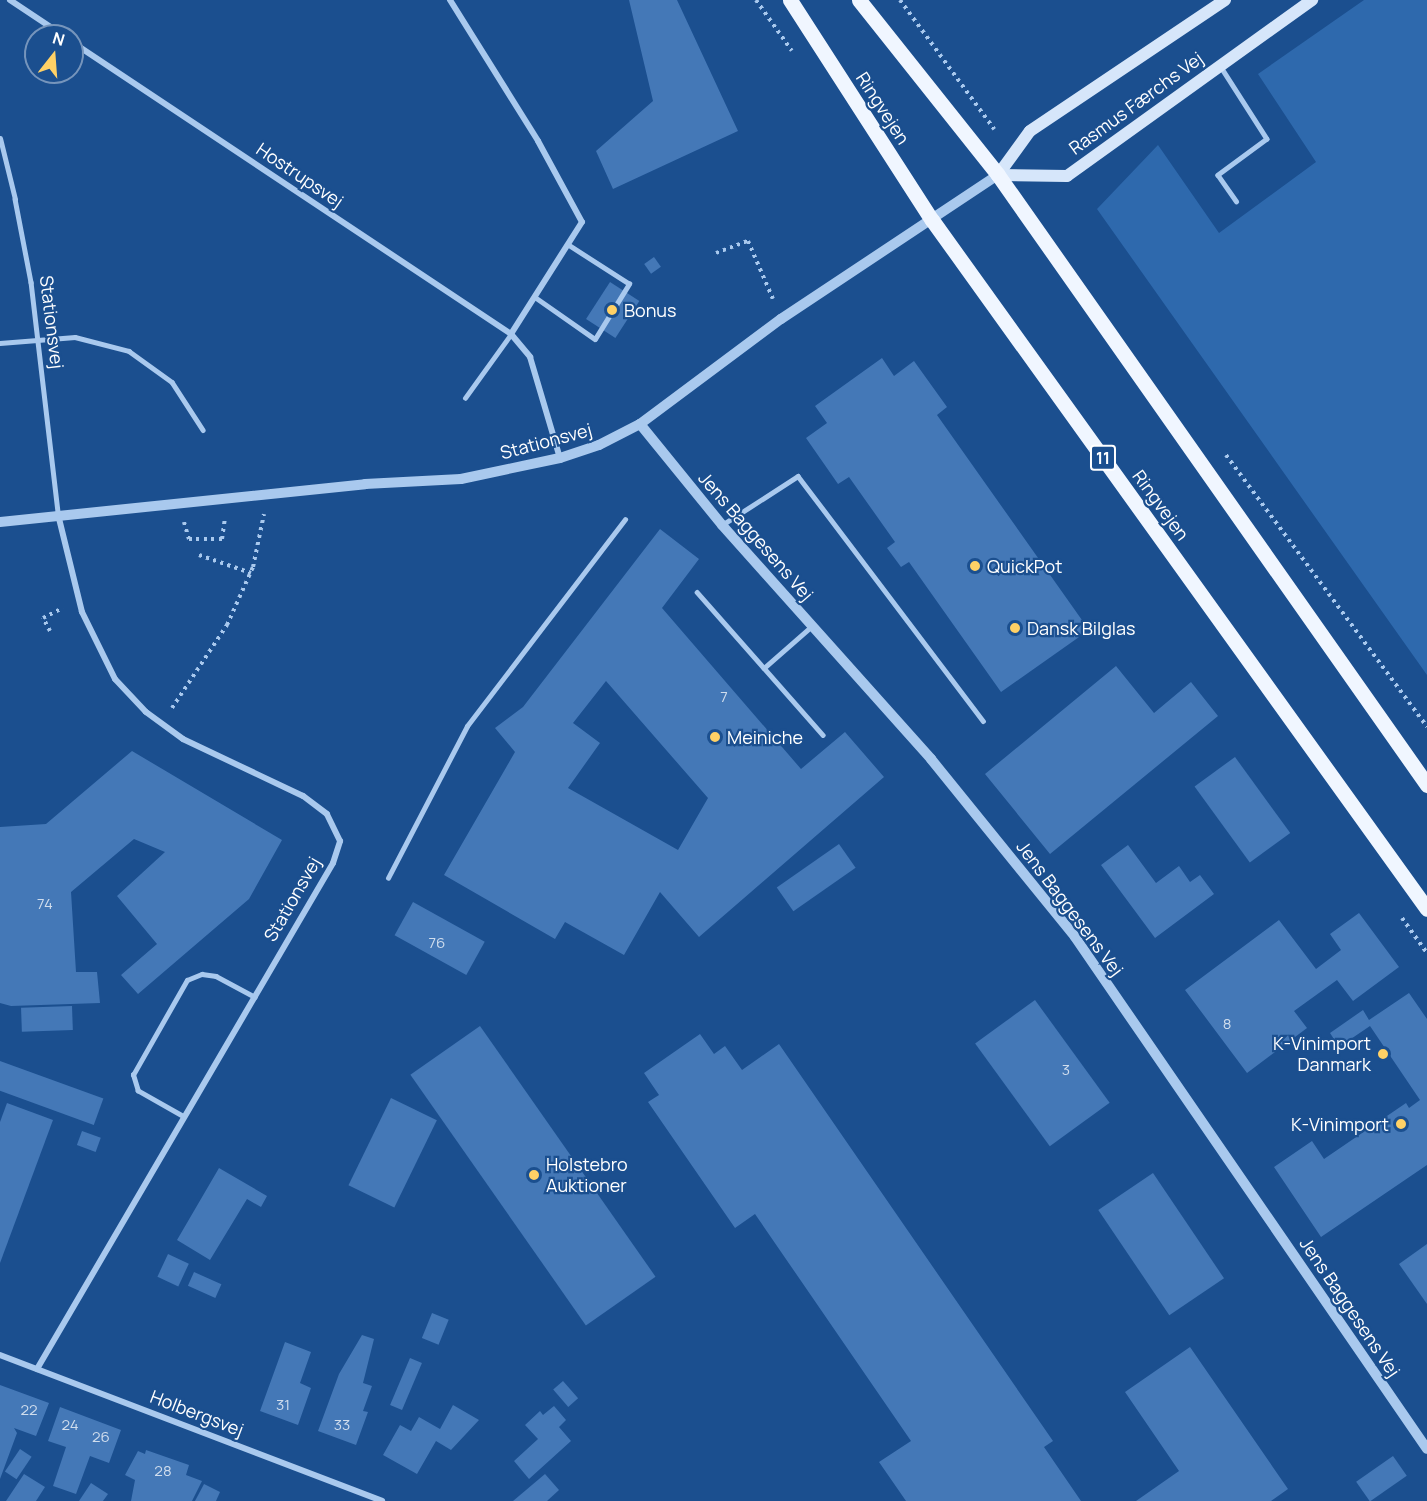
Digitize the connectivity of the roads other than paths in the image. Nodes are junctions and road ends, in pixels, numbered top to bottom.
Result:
1 (10, 0) edge
2 (450, 0) edge
3 (790, 0) edge
4 (859, 0) edge
5 (1225, 0) edge
6 (1312, 0) edge
7 (46, 24) edge
8 (84, 50) edge
9 (1220, 64) junction
10 (0, 138) edge
11 (998, 175) junction
12 (15, 199) joint
13 (1236, 201) dead end
14 (932, 220) junction
15 (568, 245) junction
16 (535, 297) junction
17 (511, 334) junction
18 (38, 337) junction
19 (0, 343) edge
20 (465, 398) dead end
21 (640, 424) junction
22 (202, 430) dead end
23 (560, 458) junction
24 (58, 513) junction
25 (624, 519) dead end
26 (0, 522) edge
27 (722, 525) junction
28 (697, 592) dead end
29 (812, 626) junction
30 (764, 669) junction
31 (983, 721) dead end
32 (823, 735) dead end
33 (1427, 785) edge
34 (388, 878) dead end
35 (1427, 909) edge
36 (255, 997) junction
37 (184, 1117) junction
38 (0, 1355) edge
39 (37, 1369) junction
40 (1427, 1449) edge
41 (382, 1501) edge

1 - 7 street
2 - 15 street
3 - 14 main road, Ringvejen / 11
4 - 11 main road
5 - 11 main road, Rasmus Færchs Vej
6 - 9 main road, Rasmus Færchs Vej
8 - 17 street, Hostrupsvej
9 - 11 main road, Rasmus Færchs Vej
9 - 13 lane
10 - 12 street, Stationsvej
11 - 14 street, Stationsvej
11 - 33 main road
12 - 18 lane, Stationsvej
14 - 21 street, Stationsvej
14 - 35 main road, Ringvejen / 11
15 - 16 street
15 - 16 lane
16 - 17 street
17 - 20 lane
17 - 23 street, Hostrupsvej
18 - 19 lane
18 - 22 lane
18 - 24 lane, Stationsvej
21 - 23 street, Stationsvej
21 - 27 street, Jens Baggesens Vej
23 - 24 street, Stationsvej
24 - 26 street, Stationsvej
24 - 36 street, Stationsvej
25 - 34 lane
27 - 29 street, Jens Baggesens Vej
27 - 31 lane
28 - 30 lane
29 - 30 lane
29 - 40 street, Jens Baggesens Vej
30 - 32 lane
36 - 37 street, Stationsvej
36 - 37 lane
37 - 39 street, Stationsvej
38 - 39 street, Holbergsvej
39 - 41 street, Holbergsvej

